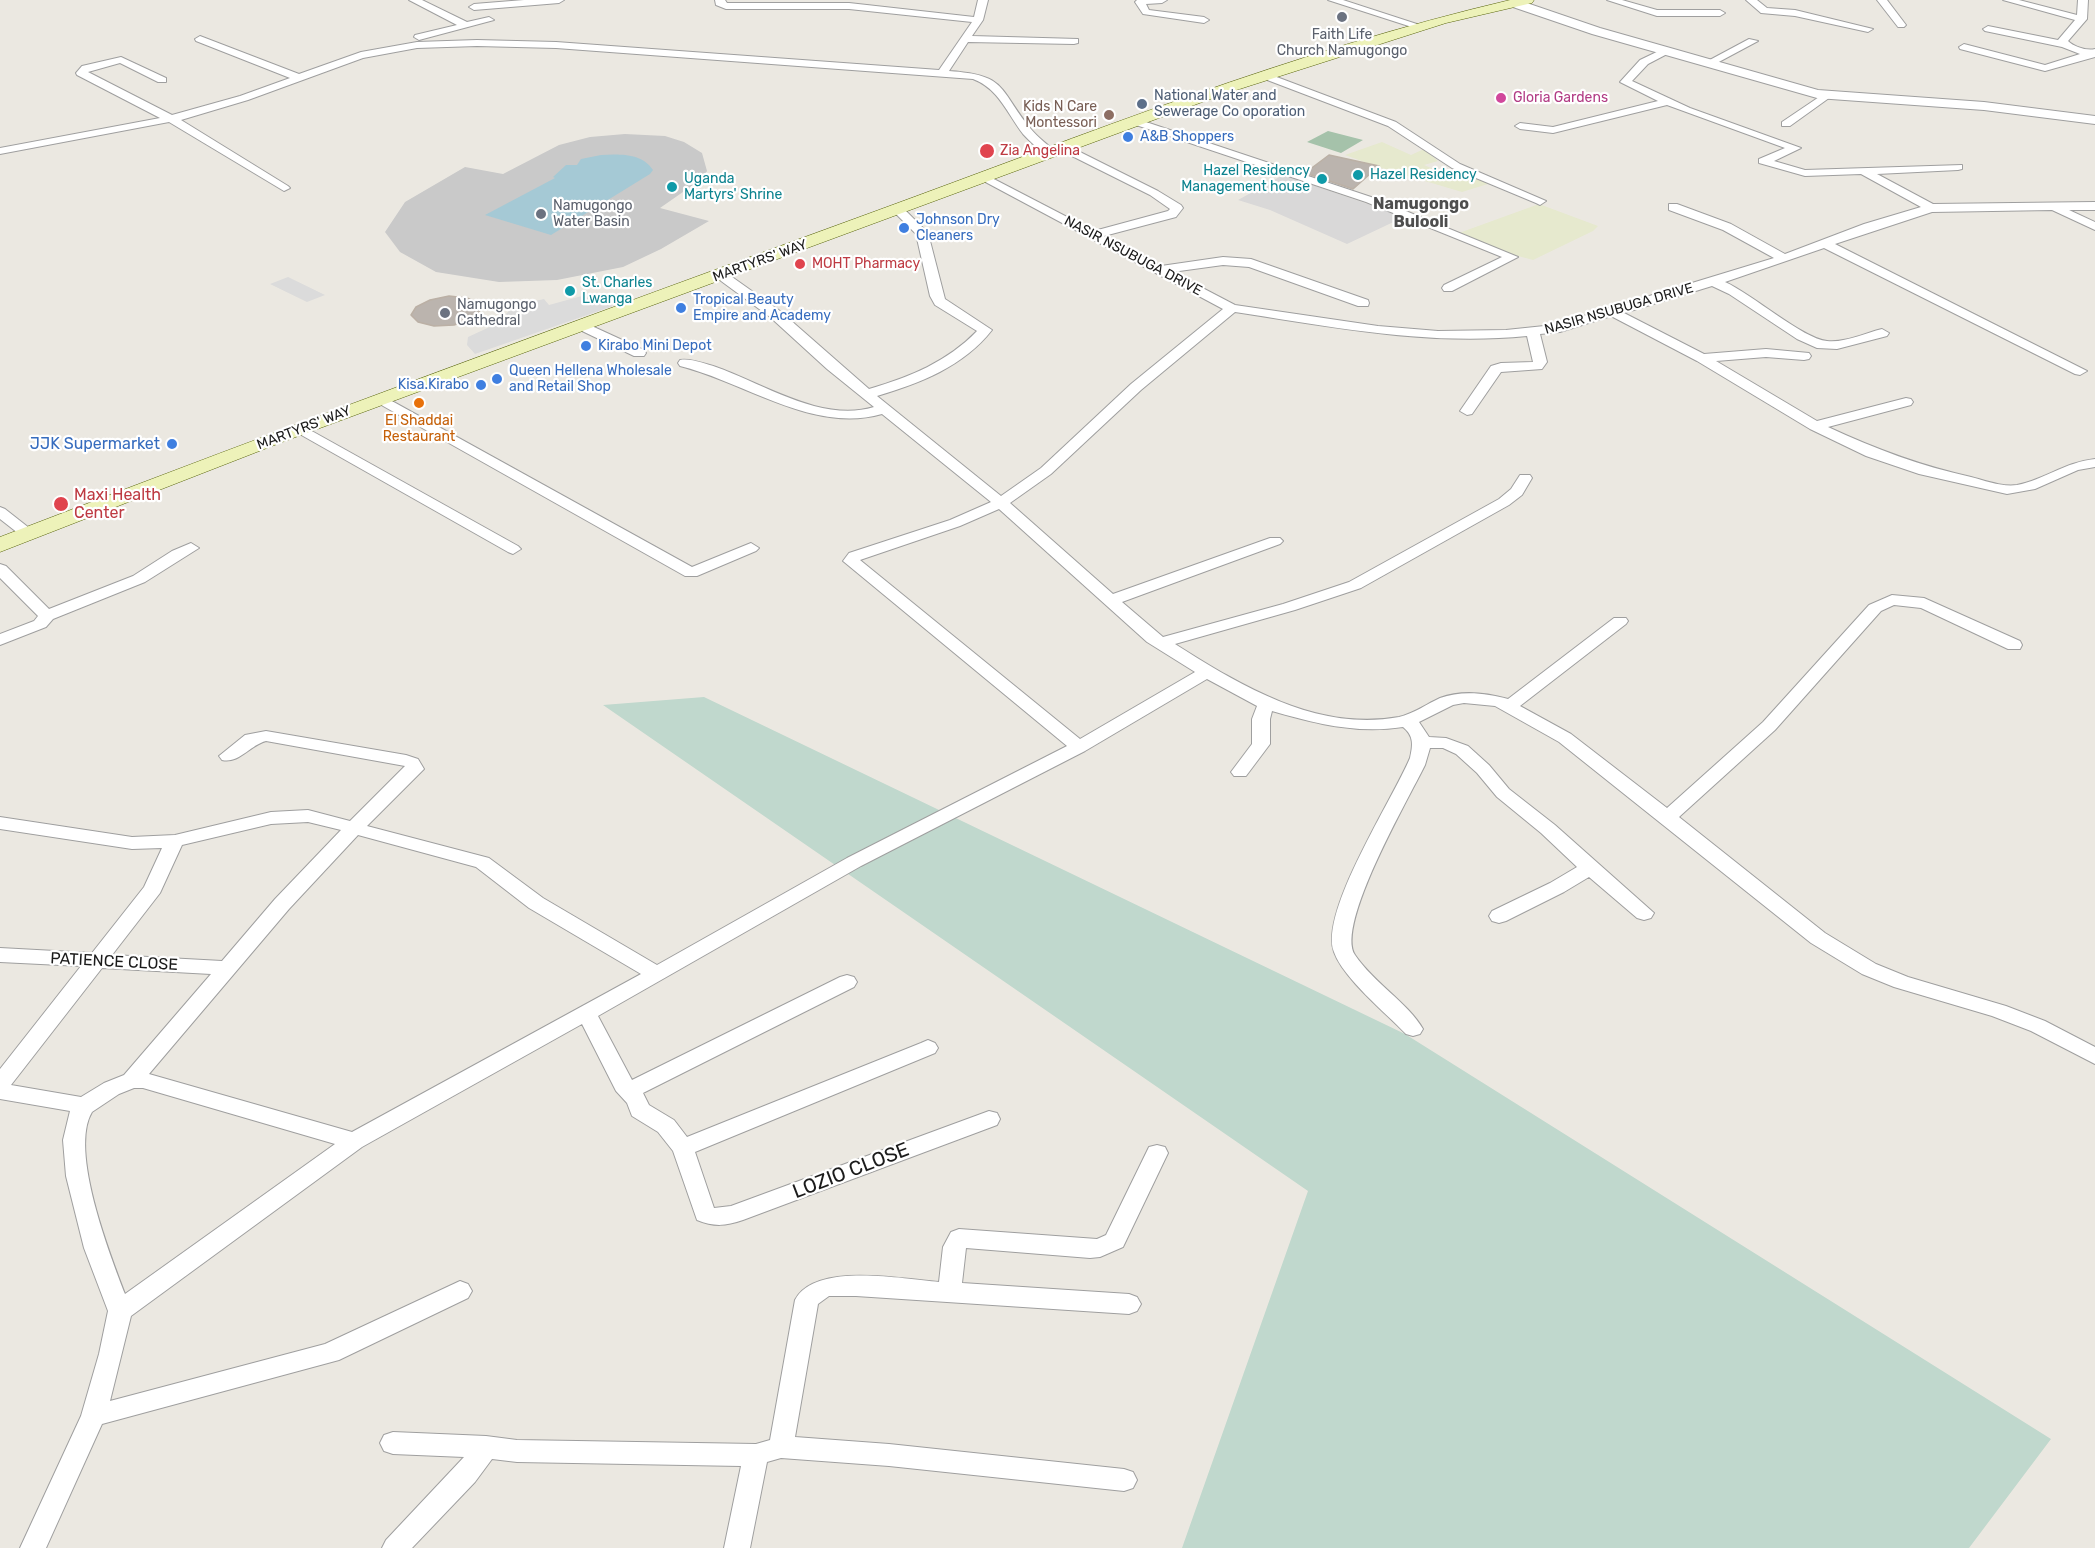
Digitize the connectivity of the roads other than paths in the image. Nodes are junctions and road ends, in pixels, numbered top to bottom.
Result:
1 (414, 0) edge
2 (559, 0) edge
3 (720, 0) edge
4 (983, 0) edge
5 (1162, 0) edge
6 (1333, 0) edge
7 (1612, 0) edge
8 (1751, 0) edge
9 (1882, 0) edge
10 (2008, 0) edge
11 (2083, 0) edge
12 (1521, 2) edge
13 (470, 3) edge
14 (1493, 4) edge
15 (1396, 8) dead end
16 (1720, 13) dead end
17 (2082, 19) junction
18 (978, 20) junction
19 (1204, 20) dead end
20 (1442, 20) junction
21 (465, 25) junction
22 (1901, 25) dead end
23 (496, 26) junction
24 (1421, 27) junction
25 (1868, 29) dead end
26 (1988, 29) dead end
27 (200, 39) dead end
28 (964, 39) junction
29 (1074, 41) dead end
30 (1753, 41) dead end
31 (516, 44) junction
32 (2063, 44) junction
33 (1964, 47) dead end
34 (1665, 51) junction
35 (375, 52) junction
36 (2094, 53) edge
37 (1711, 62) junction
38 (942, 73) junction
39 (1266, 76) junction
40 (300, 78) junction
41 (162, 80) dead end
42 (1825, 96) junction
43 (1668, 102) junction
44 (171, 119) junction
45 (2095, 120) edge
46 (1137, 122) junction
47 (1786, 124) dead end
48 (1520, 126) dead end
49 (0, 151) edge
50 (1058, 151) junction
51 (1958, 167) dead end
52 (1864, 171) junction
53 (984, 178) junction
54 (284, 188) dead end
55 (1540, 201) dead end
56 (2095, 206) edge
57 (1673, 207) dead end
58 (2053, 207) junction
59 (1931, 208) junction
60 (898, 210) junction
61 (2095, 226) edge
62 (1094, 236) junction
63 (1825, 244) junction
64 (1784, 259) junction
65 (1158, 270) junction
66 (721, 274) junction
67 (1713, 282) junction
68 (1448, 288) dead end
69 (1362, 303) dead end
70 (1232, 308) junction
71 (1615, 313) junction
72 (583, 326) junction
73 (1533, 332) junction
74 (1882, 333) dead end
75 (639, 353) dead end
76 (1804, 356) dead end
77 (1702, 358) junction
78 (685, 363) dead end
79 (2080, 371) dead end
80 (868, 394) junction
81 (381, 399) junction
82 (1906, 402) dead end
83 (886, 408) junction
84 (1467, 411) dead end
85 (1815, 426) junction
86 (301, 429) junction
87 (2095, 463) edge
88 (1525, 478) dead end
89 (1001, 503) junction
90 (0, 512) edge
91 (28, 534) junction
92 (1275, 541) dead end
93 (0, 545) edge
94 (191, 548) dead end
95 (751, 548) dead end
96 (513, 549) dead end
97 (0, 569) edge
98 (1110, 601) junction
99 (47, 615) junction
100 (1620, 621) dead end
101 (0, 640) edge
102 (1161, 643) junction
103 (2014, 645) dead end
104 (1207, 672) junction
105 (1266, 704) junction
106 (1509, 706) junction
107 (1407, 721) junction
108 (1421, 742) junction
109 (1079, 747) junction
110 (228, 756) dead end
111 (1240, 772) dead end
112 (1669, 816) junction
113 (0, 823) edge
114 (354, 828) junction
115 (176, 841) junction
116 (1589, 867) junction
117 (1644, 913) dead end
118 (1499, 916) dead end
119 (0, 955) edge
120 (98, 962) junction
121 (229, 968) junction
122 (657, 974) junction
123 (847, 982) dead end
124 (586, 1012) junction
125 (1413, 1029) dead end
126 (928, 1048) dead end
127 (2095, 1056) edge
128 (132, 1080) junction
129 (0, 1084) edge
130 (0, 1091) edge
131 (627, 1091) junction
132 (84, 1106) junction
133 (989, 1119) dead end
134 (354, 1141) junction
135 (683, 1148) junction
136 (1157, 1153) dead end
137 (460, 1291) dead end
138 (949, 1292) junction
139 (1129, 1304) dead end
140 (120, 1311) junction
141 (93, 1416) junction
142 (393, 1443) dead end
143 (486, 1447) junction
144 (781, 1447) junction
145 (756, 1455) junction
146 (1124, 1480) dead end
147 (33, 1548) edge
148 (395, 1548) edge
149 (737, 1548) edge

1 - 21 street
2 - 13 street
3 - 18 street
4 - 18 street
5 - 19 street
6 - 24 street
7 - 16 street
8 - 25 street
9 - 22 street
10 - 17 street
11 - 17 street
12 - 14 main road, MARTYRS' WAY
12 - 34 street
13 - 23 street
14 - 20 main road, MARTYRS' WAY
15 - 20 street
17 - 32 street
18 - 28 street
20 - 24 main road, MARTYRS' WAY
21 - 23 street
21 - 35 street
23 - 31 street
24 - 39 main road, MARTYRS' WAY
26 - 32 street
27 - 40 street
28 - 29 street
28 - 38 street
30 - 37 street
31 - 35 street
31 - 38 street
32 - 36 street
33 - 36 street
34 - 37 street
34 - 43 street
35 - 40 street
37 - 42 street
38 - 50 street
39 - 46 main road, MARTYRS' WAY
39 - 55 street
40 - 44 street
41 - 44 street
42 - 45 street
42 - 47 street
43 - 48 street
43 - 52 street
44 - 49 street
44 - 54 street
46 - 50 main road, MARTYRS' WAY
46 - 68 street
50 - 53 main road, MARTYRS' WAY
50 - 62 street
51 - 52 street
52 - 59 street
53 - 60 main road, MARTYRS' WAY
53 - 62 street, NASIR NSUBUGA DRIVE
56 - 58 street, NASIR NSUBUGA DRIVE
57 - 64 street
58 - 59 street, NASIR NSUBUGA DRIVE
58 - 61 street
59 - 63 street, NASIR NSUBUGA DRIVE
60 - 66 main road, MARTYRS' WAY
60 - 80 street
62 - 65 street, NASIR NSUBUGA DRIVE
63 - 64 street, NASIR NSUBUGA DRIVE
63 - 79 street
64 - 67 street, NASIR NSUBUGA DRIVE
65 - 69 street
65 - 70 street, NASIR NSUBUGA DRIVE
66 - 72 main road, MARTYRS' WAY
66 - 80 street
67 - 71 street, NASIR NSUBUGA DRIVE
67 - 74 street
70 - 73 street, NASIR NSUBUGA DRIVE
70 - 89 street
71 - 73 street, NASIR NSUBUGA DRIVE
71 - 77 street
72 - 75 street
72 - 81 main road, MARTYRS' WAY
73 - 84 street
76 - 77 street
77 - 85 street
78 - 83 street
80 - 83 street
81 - 86 main road, MARTYRS' WAY
81 - 95 street
82 - 85 street
83 - 89 street
85 - 87 street
86 - 91 main road, MARTYRS' WAY
86 - 96 street
88 - 102 street
89 - 98 street
89 - 109 street
90 - 91 street
91 - 93 main road, MARTYRS' WAY
92 - 98 street
94 - 99 street
97 - 99 street
98 - 102 street
99 - 101 street
100 - 106 street
102 - 104 street
103 - 112 street
104 - 105 street
104 - 109 street
105 - 107 street
105 - 111 street
106 - 107 street
106 - 112 street
107 - 108 street
108 - 116 street
108 - 125 street
109 - 122 street
110 - 114 street
112 - 127 street
113 - 115 street
114 - 115 street
114 - 121 street
114 - 122 street
115 - 120 street
116 - 117 street
116 - 118 street
119 - 120 street, PATIENCE CLOSE
120 - 121 street, PATIENCE CLOSE
120 - 129 street
121 - 128 street
122 - 124 street
123 - 131 street
124 - 131 street
124 - 134 street
126 - 135 street
128 - 132 street
128 - 134 street
130 - 132 street
131 - 135 street
132 - 140 street
133 - 135 street, LOZIO CLOSE
134 - 140 street
136 - 138 street
137 - 141 street
138 - 139 street
138 - 144 street
140 - 141 street
141 - 147 street
142 - 143 street
143 - 145 street
143 - 148 street
144 - 145 street
144 - 146 street
145 - 149 street

